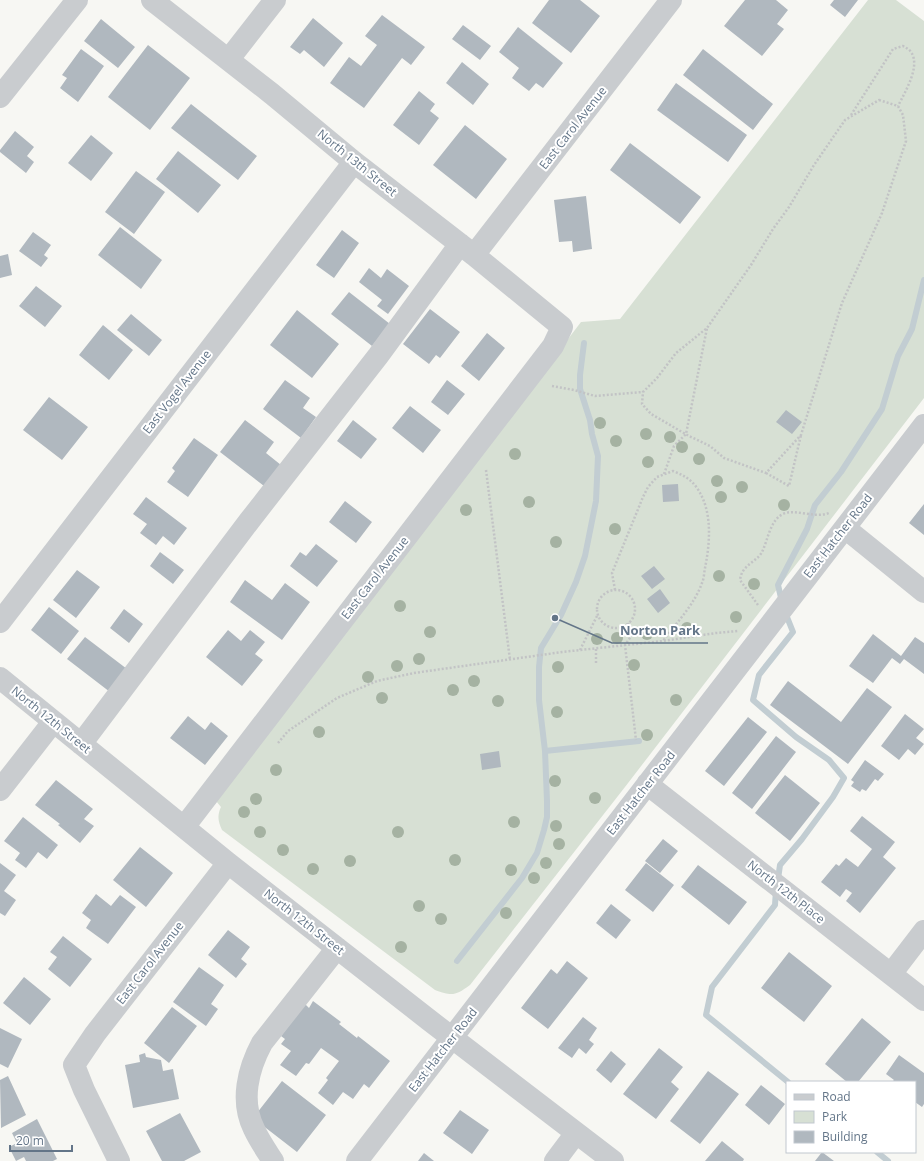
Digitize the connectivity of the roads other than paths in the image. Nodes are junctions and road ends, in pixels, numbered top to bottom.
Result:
1 (77, 0) edge
2 (152, 0) edge
3 (275, 0) edge
4 (672, 0) edge
5 (229, 59) junction
6 (0, 97) edge
7 (354, 162) junction
8 (467, 250) junction
9 (562, 327) joint
10 (924, 425) edge
11 (845, 528) junction
12 (924, 592) edge
13 (0, 622) edge
14 (0, 678) edge
15 (53, 722) junction
16 (81, 744) junction
17 (648, 784) junction
18 (0, 790) edge
19 (184, 827) junction
20 (228, 863) junction
21 (924, 931) edge
22 (337, 948) junction
23 (891, 974) junction
24 (924, 1000) edge
25 (452, 1038) junction
26 (576, 1133) junction
27 (119, 1161) edge
28 (273, 1161) edge
29 (357, 1161) edge
30 (555, 1161) edge
31 (612, 1161) edge

1 - 6 street
2 - 5 street, North 13th Street
3 - 5 street
4 - 8 street, East Carol Avenue
5 - 7 street, North 13th Street
7 - 8 street, North 13th Street
7 - 13 street, East Vogel Avenue
8 - 9 street, North 13th Street
8 - 16 street, East Carol Avenue
9 - 19 street, East Carol Avenue
10 - 11 street, East Hatcher Road
11 - 12 street
11 - 17 street, East Hatcher Road
14 - 15 street, North 12th Street
15 - 16 street, North 12th Street
15 - 18 street
16 - 19 street, North 12th Street
17 - 23 street, North 12th Place
17 - 25 street, East Hatcher Road
19 - 20 street, North 12th Street
20 - 22 street, North 12th Street
20 - 27 street, East Carol Avenue
21 - 23 street
22 - 25 street, North 12th Street
22 - 28 street
23 - 24 street, North 12th Place
25 - 26 street, North 12th Street
25 - 29 street, East Hatcher Road
26 - 30 street
26 - 31 street, North 12th Street

